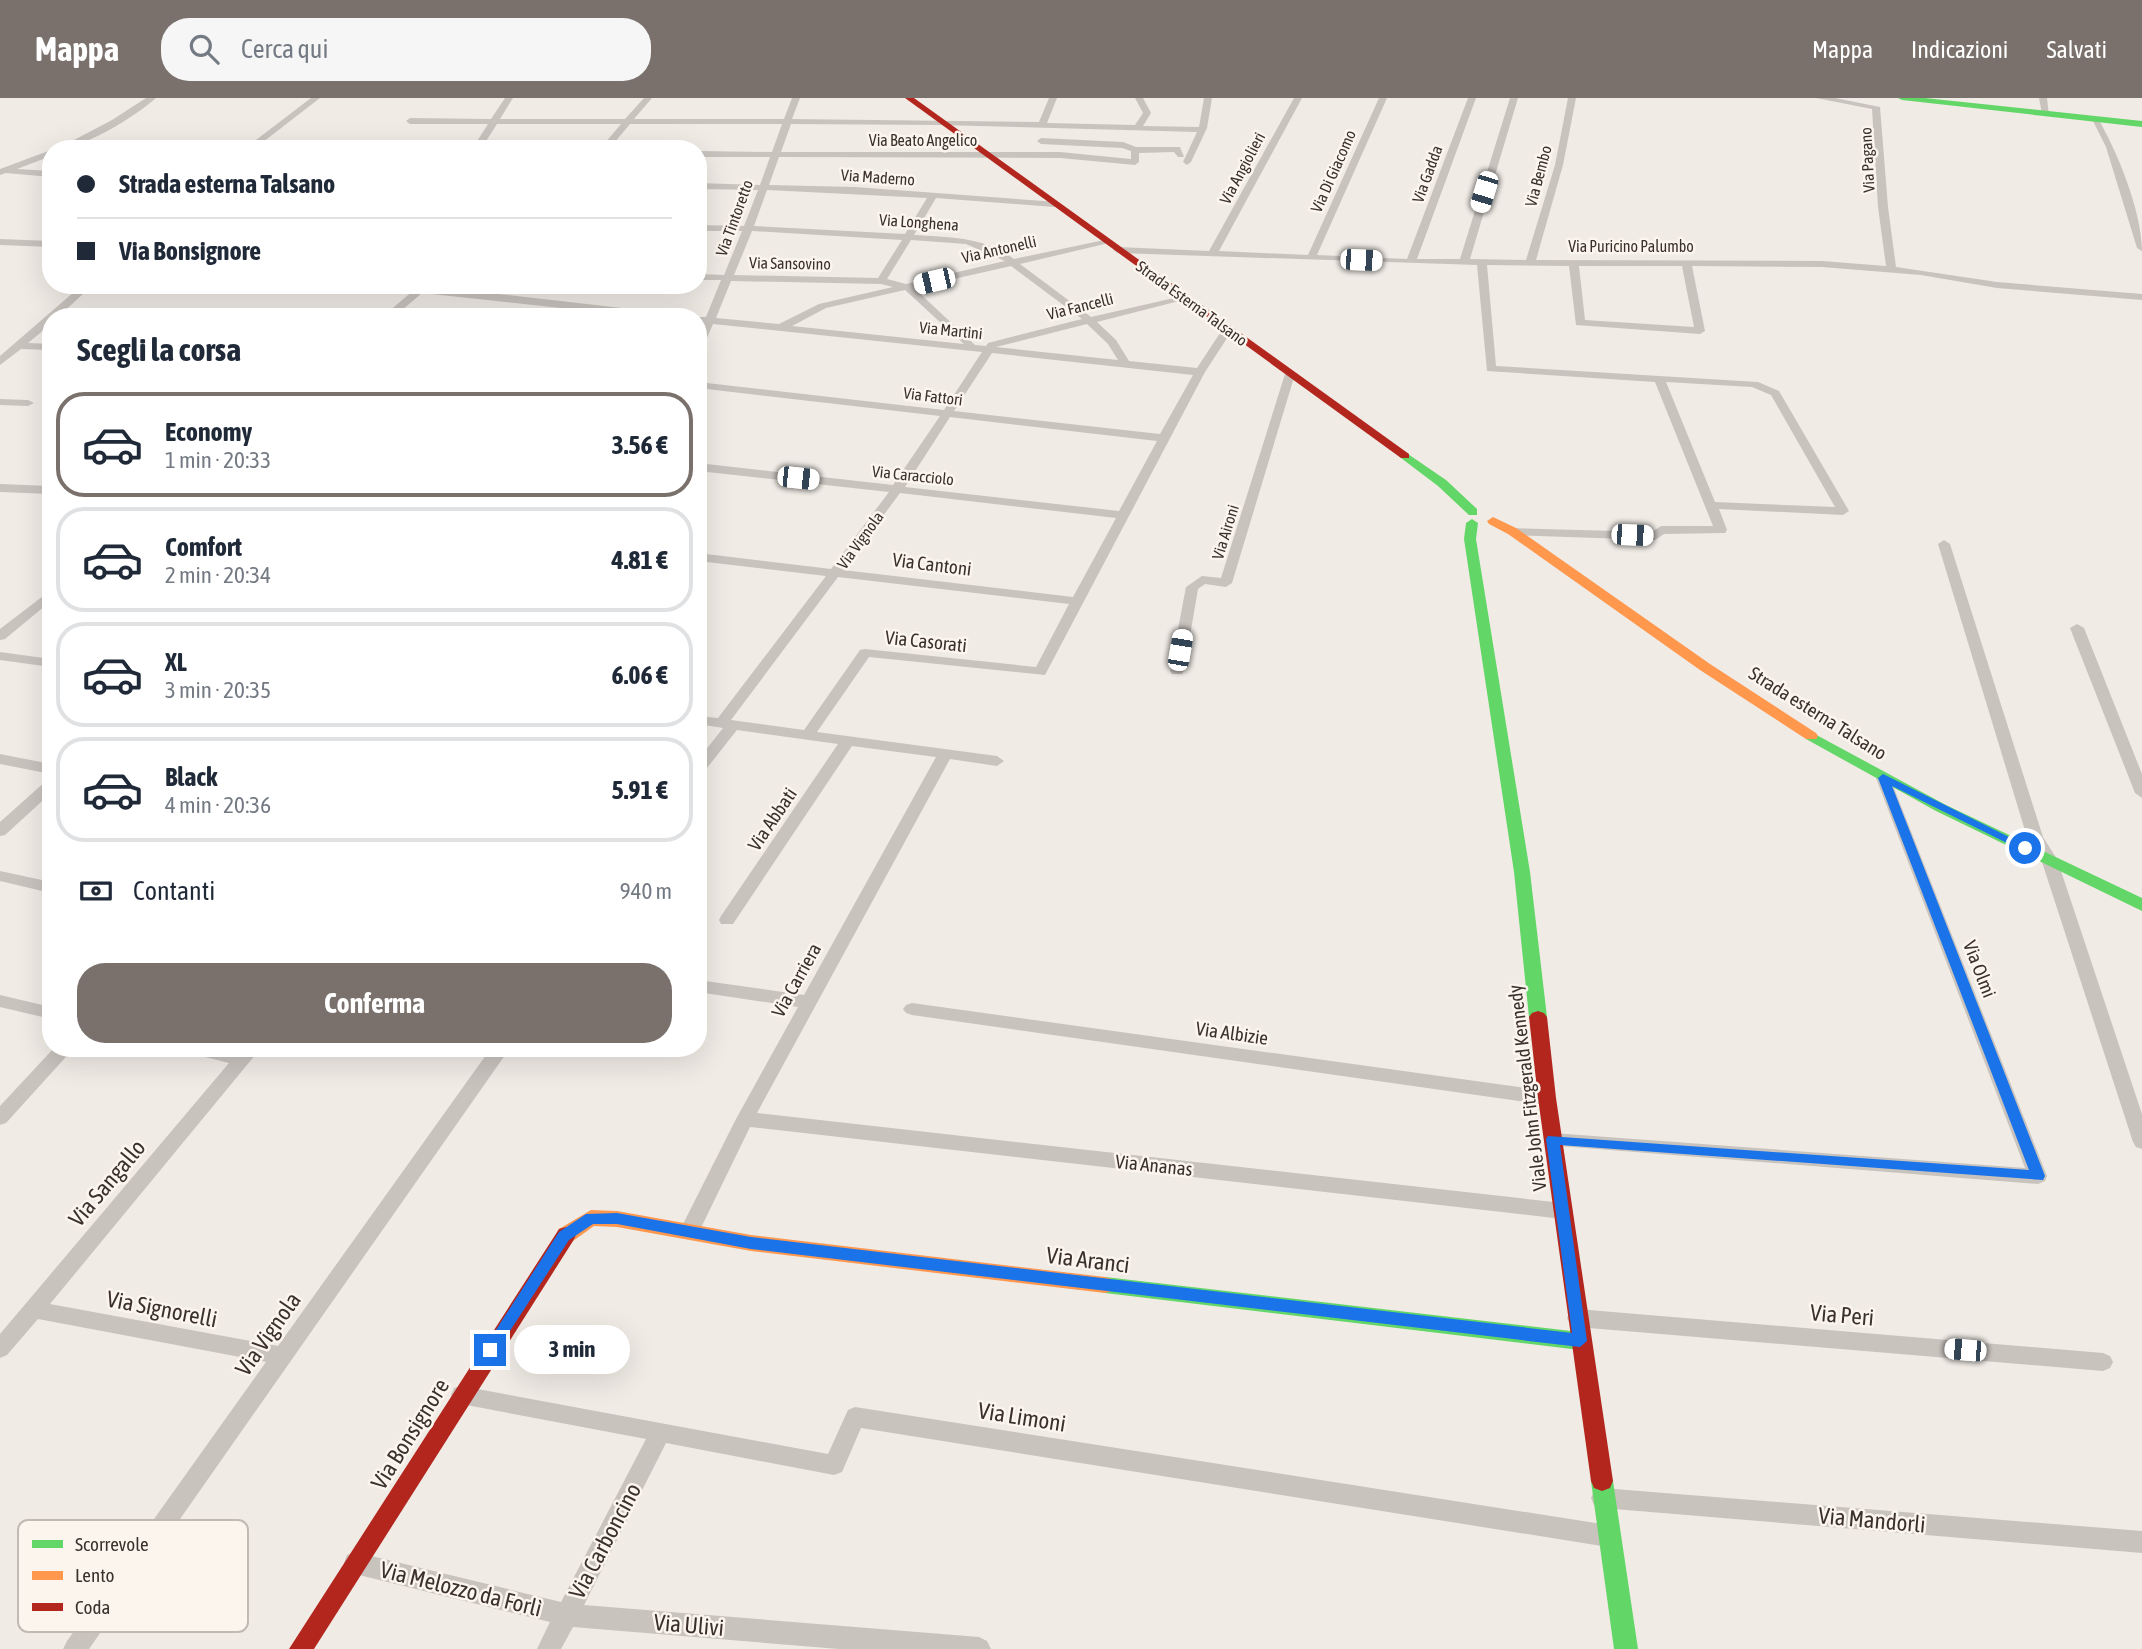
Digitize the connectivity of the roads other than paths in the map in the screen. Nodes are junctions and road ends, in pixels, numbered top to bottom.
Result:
1 (152, 98) edge
2 (316, 98) edge
3 (509, 98) edge
4 (648, 98) edge
5 (796, 98) edge
6 (909, 98) edge
7 (1053, 98) edge
8 (1139, 98) edge
9 (1208, 98) edge
10 (1298, 98) edge
11 (1383, 98) edge
12 (1472, 98) edge
13 (1514, 98) edge
14 (1572, 98) edge
15 (1820, 98) edge
16 (1902, 98) edge
17 (2045, 106) edge
18 (2094, 119) junction
19 (410, 121) dead end
20 (494, 121) junction
21 (627, 121) junction
22 (786, 122) junction
23 (940, 122) junction
24 (2142, 124) edge
25 (1042, 125) junction
26 (1137, 128) junction
27 (1202, 130) junction
28 (79, 140) edge
29 (260, 140) edge
30 (482, 140) edge
31 (611, 140) edge
32 (1041, 141) dead end
33 (1135, 150) junction
34 (707, 154) edge
35 (774, 154) junction
36 (985, 154) junction
37 (42, 156) edge
38 (1, 171) edge
39 (42, 173) edge
40 (707, 186) edge
41 (762, 187) junction
42 (933, 197) junction
43 (1054, 204) junction
44 (707, 228) edge
45 (748, 229) junction
46 (908, 237) junction
47 (0, 242) edge
48 (42, 244) edge
49 (1112, 246) junction
50 (2142, 248) edge
51 (1213, 254) junction
52 (1311, 258) junction
53 (1013, 262) junction
54 (1411, 262) junction
55 (1464, 262) junction
56 (1482, 262) junction
57 (1530, 262) junction
58 (1574, 262) junction
59 (1686, 262) junction
60 (1891, 268) junction
61 (707, 277) edge
62 (728, 278) junction
63 (881, 281) junction
64 (908, 287) junction
65 (78, 294) dead end
66 (416, 294) edge
67 (475, 294) edge
68 (1183, 297) junction
69 (2142, 297) edge
70 (62, 308) edge
71 (398, 308) edge
72 (596, 308) edge
73 (707, 320) edge
74 (1089, 320) junction
75 (712, 321) junction
76 (42, 325) edge
77 (780, 328) junction
78 (1228, 329) junction
79 (707, 330) edge
80 (19, 346) junction
81 (42, 347) edge
82 (968, 348) junction
83 (986, 350) junction
84 (0, 362) edge
85 (1126, 365) junction
86 (1200, 372) junction
87 (1290, 374) junction
88 (1660, 380) junction
89 (707, 386) edge
90 (0, 402) edge
91 (28, 403) dead end
92 (945, 413) junction
93 (1164, 438) junction
94 (707, 468) edge
95 (0, 488) edge
96 (897, 489) junction
97 (42, 490) edge
98 (1711, 505) junction
99 (1125, 514) junction
100 (1472, 518) junction
101 (1493, 522) joint
102 (1512, 531) junction
103 (1944, 544) dead end
104 (707, 558) edge
105 (836, 572) junction
106 (42, 601) edge
107 (1077, 601) junction
108 (2077, 628) dead end
109 (0, 636) edge
110 (0, 656) edge
111 (42, 662) edge
112 (1177, 671) dead end
113 (707, 721) edge
114 (728, 724) junction
115 (808, 735) junction
116 (848, 740) junction
117 (945, 754) junction
118 (707, 756) edge
119 (0, 759) edge
120 (997, 761) dead end
121 (42, 767) edge
122 (1883, 778) junction
123 (42, 792) edge
124 (2142, 793) edge
125 (0, 831) edge
126 (2049, 859) junction
127 (0, 876) edge
128 (42, 886) edge
129 (2142, 905) edge
130 (727, 920) dead end
131 (707, 987) edge
132 (0, 1001) edge
133 (808, 1002) junction
134 (912, 1009) dead end
135 (42, 1011) edge
136 (57, 1057) edge
137 (244, 1057) edge
138 (495, 1057) edge
139 (1547, 1098) junction
140 (0, 1118) edge
141 (745, 1119) junction
142 (1553, 1139) junction
143 (2142, 1142) edge
144 (1563, 1211) junction
145 (591, 1218) joint
146 (690, 1230) junction
147 (33, 1309) junction
148 (1577, 1318) junction
149 (1580, 1341) junction
150 (0, 1349) edge
151 (282, 1356) junction
152 (2104, 1362) dead end
153 (461, 1395) junction
154 (661, 1432) junction
155 (1602, 1498) junction
156 (166, 1520) edge
157 (1608, 1536) junction
158 (2142, 1542) edge
159 (355, 1563) junction
160 (567, 1615) junction
161 (87, 1632) edge
162 (75, 1649) edge
163 (301, 1649) edge
164 (549, 1649) edge
165 (979, 1649) edge
166 (1626, 1649) edge

1 - 28 street
2 - 29 street
3 - 20 street
4 - 21 street
5 - 22 street, Via Tintoretto
6 - 23 street, Strada Esterna Talsano
7 - 25 street
8 - 26 street
9 - 27 street
10 - 51 street, Via Angiolieri
11 - 52 street, Via Di Giacomo
12 - 54 street, Via Gadda
13 - 55 street
14 - 57 street, Via Bembo
15 - 60 street, Via Pagano
16 - 17 street
17 - 18 street
18 - 24 street
18 - 50 street
19 - 20 street
20 - 21 street
20 - 30 street
21 - 22 street
21 - 31 street
22 - 23 street
22 - 35 street, Via Tintoretto
23 - 25 street
23 - 36 street, Strada Esterna Talsano
25 - 26 street
26 - 27 street
27 - 33 street, Via Beato Angelico
32 - 33 street, Via Beato Angelico
33 - 36 street, Via Beato Angelico
34 - 35 street, Via Beato Angelico
35 - 36 street, Via Beato Angelico
35 - 41 street, Via Tintoretto
36 - 43 street, Strada Esterna Talsano
37 - 38 street
38 - 39 street
40 - 41 street, Via Maderno
41 - 42 street, Via Maderno
41 - 45 street, Via Tintoretto
42 - 43 street, Via Maderno
42 - 46 street
43 - 49 street, Strada Esterna Talsano
44 - 45 street, Via Longhena
45 - 46 street, Via Longhena
45 - 62 street, Via Tintoretto
46 - 53 street, Via Longhena
46 - 63 street
47 - 48 street
49 - 51 street, Via Puricino Palumbo
49 - 53 street, Via Antonelli
49 - 68 street, Strada Esterna Talsano
51 - 52 street, Via Puricino Palumbo
52 - 54 street, Via Puricino Palumbo
53 - 64 street, Via Antonelli
53 - 74 street, Via Longhena
54 - 55 street, Via Puricino Palumbo
55 - 56 street, Via Puricino Palumbo
56 - 57 street, Via Puricino Palumbo
56 - 88 street
57 - 58 street, Via Puricino Palumbo
58 - 59 street, Via Puricino Palumbo
58 - 59 street
59 - 60 street, Via Puricino Palumbo
60 - 69 street, Via Puricino Palumbo
61 - 62 street, Via Sansovino
62 - 63 street, Via Sansovino
62 - 75 street, Via Tintoretto
63 - 64 street, Via Sansovino
64 - 77 street, Via Antonelli
64 - 82 street
65 - 70 street
66 - 71 street
67 - 72 street
68 - 74 street, Via Fancelli
68 - 78 street, Strada Esterna Talsano
73 - 75 street, Via Martini
74 - 83 street, Via Fancelli
74 - 85 street, Via Longhena
75 - 77 street, Via Martini
75 - 79 street, Via Tintoretto
76 - 80 street
77 - 82 street, Via Martini
78 - 86 street
78 - 87 street, Strada Esterna Talsano
80 - 81 street
80 - 84 street
82 - 83 street, Via Martini
83 - 85 street, Via Martini
83 - 92 street, Via Vignola
85 - 86 street, Via Martini
86 - 93 street
87 - 100 street, Strada Esterna Talsano
87 - 112 street, Via Aironi
88 - 98 street
88 - 98 street
89 - 92 street, Via Fattori
90 - 91 street
92 - 93 street, Via Fattori
92 - 96 street, Via Vignola
93 - 99 street
94 - 96 street, Via Caracciolo
95 - 97 street
96 - 99 street, Via Caracciolo
96 - 105 street, Via Vignola
98 - 102 street
99 - 107 street
100 - 101 street, Strada Esterna Talsano
100 - 139 street, Viale John Fitzgerald Kennedy
101 - 102 street, Strada esterna Talsano
102 - 122 street, Strada esterna Talsano
103 - 126 street
104 - 105 street, Via Cantoni
105 - 107 street, Via Cantoni
105 - 114 street, Via Vignola
106 - 109 street
107 - 115 street, Via Casorati
108 - 124 street
110 - 111 street
113 - 114 street
114 - 115 street
114 - 118 street, Via Vignola
115 - 116 street
116 - 117 street
116 - 130 street, Via Abbati
117 - 120 street
117 - 133 street, Via Carriera
119 - 121 street
122 - 126 street, Strada esterna Talsano
122 - 142 street, Via Olmi
123 - 125 street
126 - 129 street, Strada esterna Talsano
126 - 143 street
127 - 128 street
131 - 133 street
132 - 135 street
133 - 141 street, Via Carriera
134 - 139 street, Via Albizie
136 - 140 street
137 - 147 street, Via Sangallo
138 - 151 street, Via Vignola
139 - 142 street, Viale John Fitzgerald Kennedy
141 - 144 street, Via Ananas
141 - 146 street, Via Carriera
142 - 144 street, Viale John Fitzgerald Kennedy
144 - 148 street, Viale John Fitzgerald Kennedy
145 - 146 street, Via Aranci
145 - 153 street, Via Bonsignore
146 - 149 street, Via Aranci
147 - 150 street, Via Sangallo
147 - 151 street, Via Signorelli
148 - 149 street, Viale John Fitzgerald Kennedy
148 - 152 street, Via Peri
149 - 155 street, Viale John Fitzgerald Kennedy
151 - 156 street, Via Vignola
153 - 154 street, Via Limoni
153 - 159 street, Via Bonsignore
154 - 157 street, Via Limoni
154 - 160 street, Via Carboncino
155 - 157 street, Viale John Fitzgerald Kennedy
155 - 158 street, Via Mandorli
157 - 166 street, Viale John Fitzgerald Kennedy
159 - 160 street, Via Melozzo da Forlì
159 - 163 street, Via Bonsignore
160 - 164 street, Via Carboncino
160 - 165 street, Via Ulivi
161 - 162 street, Via Vignola

